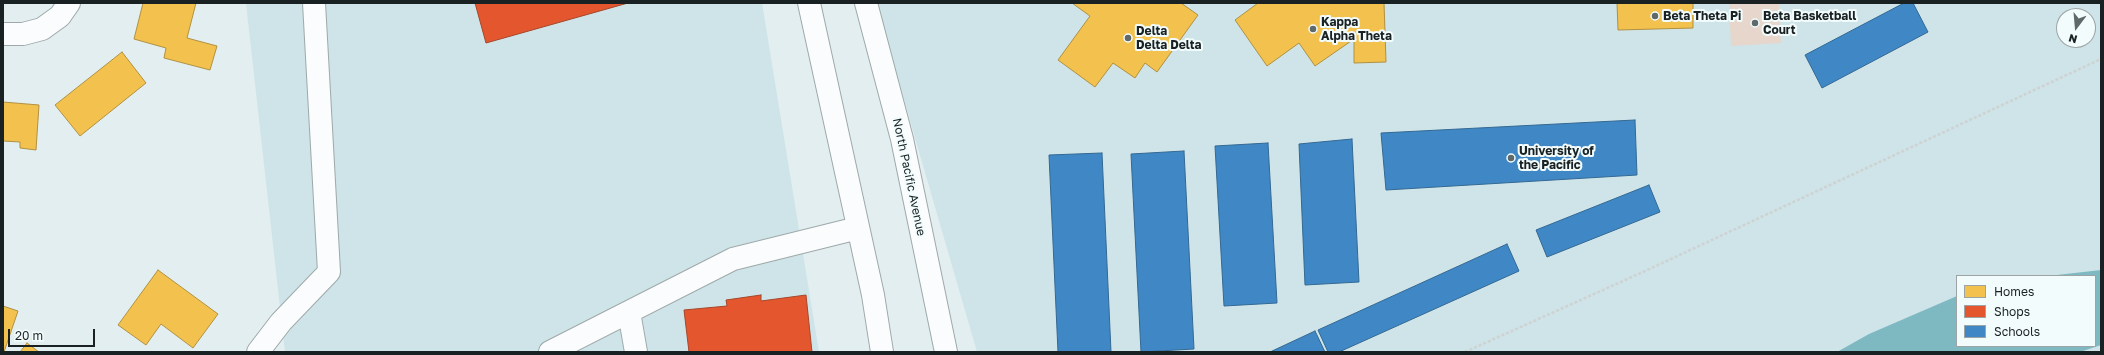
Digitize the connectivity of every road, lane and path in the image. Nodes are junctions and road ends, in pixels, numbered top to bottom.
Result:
1 (314, 3) edge
2 (809, 3) edge
3 (866, 3) edge
4 (65, 10) edge
5 (3, 34) edge
6 (2101, 59) edge
7 (858, 228) junction
8 (629, 312) junction
9 (258, 352) edge
10 (550, 352) edge
11 (636, 352) edge
12 (882, 352) edge
13 (946, 352) edge
14 (1465, 352) edge

1 - 9 street
2 - 7 street
3 - 13 street, North Pacific Avenue
4 - 5 street
6 - 14 path
7 - 8 street
7 - 12 street
8 - 10 street
8 - 11 street

